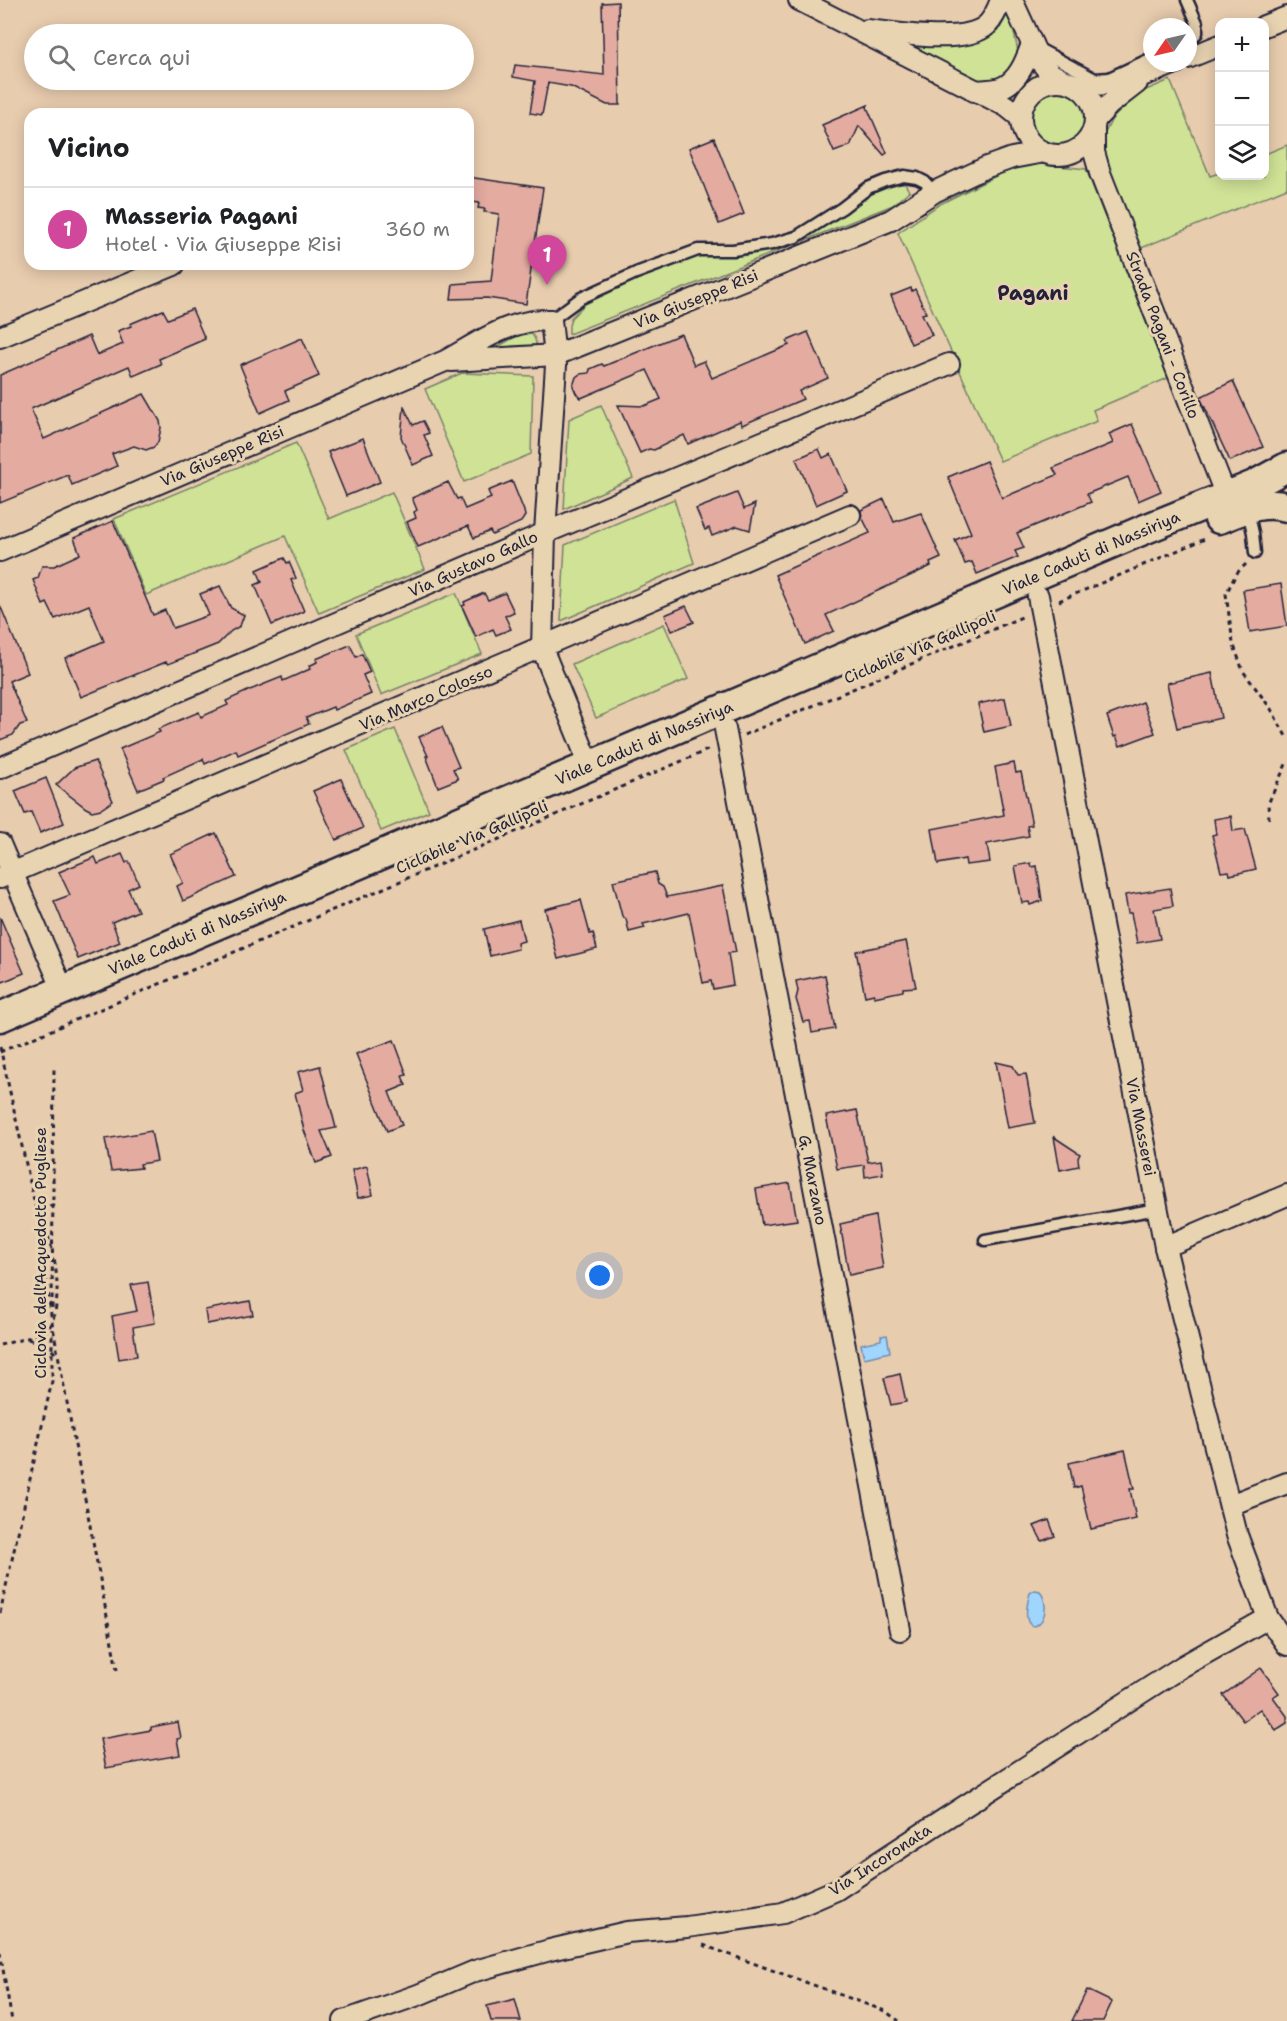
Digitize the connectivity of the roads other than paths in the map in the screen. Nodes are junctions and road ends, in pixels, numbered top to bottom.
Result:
1 (799, 0) edge
2 (1001, 0) edge
3 (1012, 0) edge
4 (1187, 0) edge
5 (1287, 17) edge
6 (1195, 18) edge
7 (1269, 24) edge
8 (858, 30) junction
9 (1032, 45) junction
10 (1215, 47) edge
11 (1197, 54) edge
12 (1143, 68) edge
13 (1143, 72) edge
14 (1145, 72) edge
15 (1070, 83) junction
16 (1034, 90) junction
17 (974, 92) junction
18 (1021, 122) junction
19 (1094, 124) junction
20 (1076, 151) junction
21 (1044, 152) junction
22 (987, 167) junction
23 (1100, 173) junction
24 (934, 192) junction
25 (162, 270) edge
26 (550, 320) junction
27 (0, 337) edge
28 (556, 355) junction
29 (445, 361) junction
30 (949, 364) dead end
31 (1287, 467) edge
32 (1236, 502) junction
33 (1287, 507) edge
34 (850, 515) dead end
35 (544, 533) junction
36 (0, 551) edge
37 (1255, 553) road end
38 (1039, 602) junction
39 (542, 648) junction
40 (727, 736) junction
41 (590, 766) junction
42 (0, 768) edge
43 (0, 844) edge
44 (6, 876) edge
45 (63, 990) junction
46 (0, 1017) edge
47 (0, 1047) edge
48 (1287, 1195) edge
49 (1157, 1209) junction
50 (985, 1240) dead end
51 (1165, 1247) junction
52 (1287, 1483) edge
53 (1230, 1505) junction
54 (1268, 1618) junction
55 (900, 1630) dead end
56 (1287, 1645) edge
57 (344, 2021) edge

1 - 8 street
2 - 8 street
3 - 9 street, Strada Pagani - Corillo
4 - 6 lane
5 - 7 street
8 - 17 street
9 - 12 lane
9 - 15 street, Strada Pagani - Corillo
9 - 17 street
10 - 11 street
13 - 15 street
14 - 19 street
15 - 16 street
15 - 19 street, Strada Pagani - Corillo
16 - 17 street
16 - 18 street
17 - 18 street
18 - 21 street
18 - 22 street, Via Giuseppe Risi
19 - 20 street
19 - 23 street, Strada Pagani - Corillo
20 - 21 street
20 - 23 street, Strada Pagani - Corillo
21 - 22 street, Via Giuseppe Risi
22 - 24 street, Via Giuseppe Risi
23 - 32 street, Strada Pagani - Corillo
24 - 26 lane, Via Giuseppe Risi
24 - 28 street, Via Giuseppe Risi
25 - 27 street
26 - 28 street
26 - 29 street, Via Giuseppe Risi
28 - 29 street, Via Giuseppe Risi
28 - 35 street
29 - 36 street, Via Giuseppe Risi
30 - 35 street, Via Gustavo Gallo
31 - 32 main road, Viale Caduti di Nassiriya
32 - 33 main road, Viale Caduti di Nassiriya
32 - 37 lane
32 - 38 main road, Viale Caduti di Nassiriya
32 - 41 main road, Viale Caduti di Nassiriya
34 - 39 street, Via Marco Colosso
35 - 39 street
35 - 42 street, Via Gustavo Gallo
38 - 40 main road, Viale Caduti di Nassiriya
38 - 49 street, Via Masserei
39 - 41 street
39 - 44 street, Via Marco Colosso
40 - 47 main road, Viale Caduti di Nassiriya
40 - 55 street, G. Marzano
41 - 45 main road, Viale Caduti di Nassiriya
43 - 44 street
44 - 45 street
45 - 46 main road, Viale Caduti di Nassiriya
48 - 51 street
49 - 50 lane
49 - 51 street, Via Masserei
51 - 53 street, Via Masserei
52 - 53 street
53 - 54 street, Via Masserei
54 - 56 street, Via Masserei
54 - 57 street, Via Incoronata

